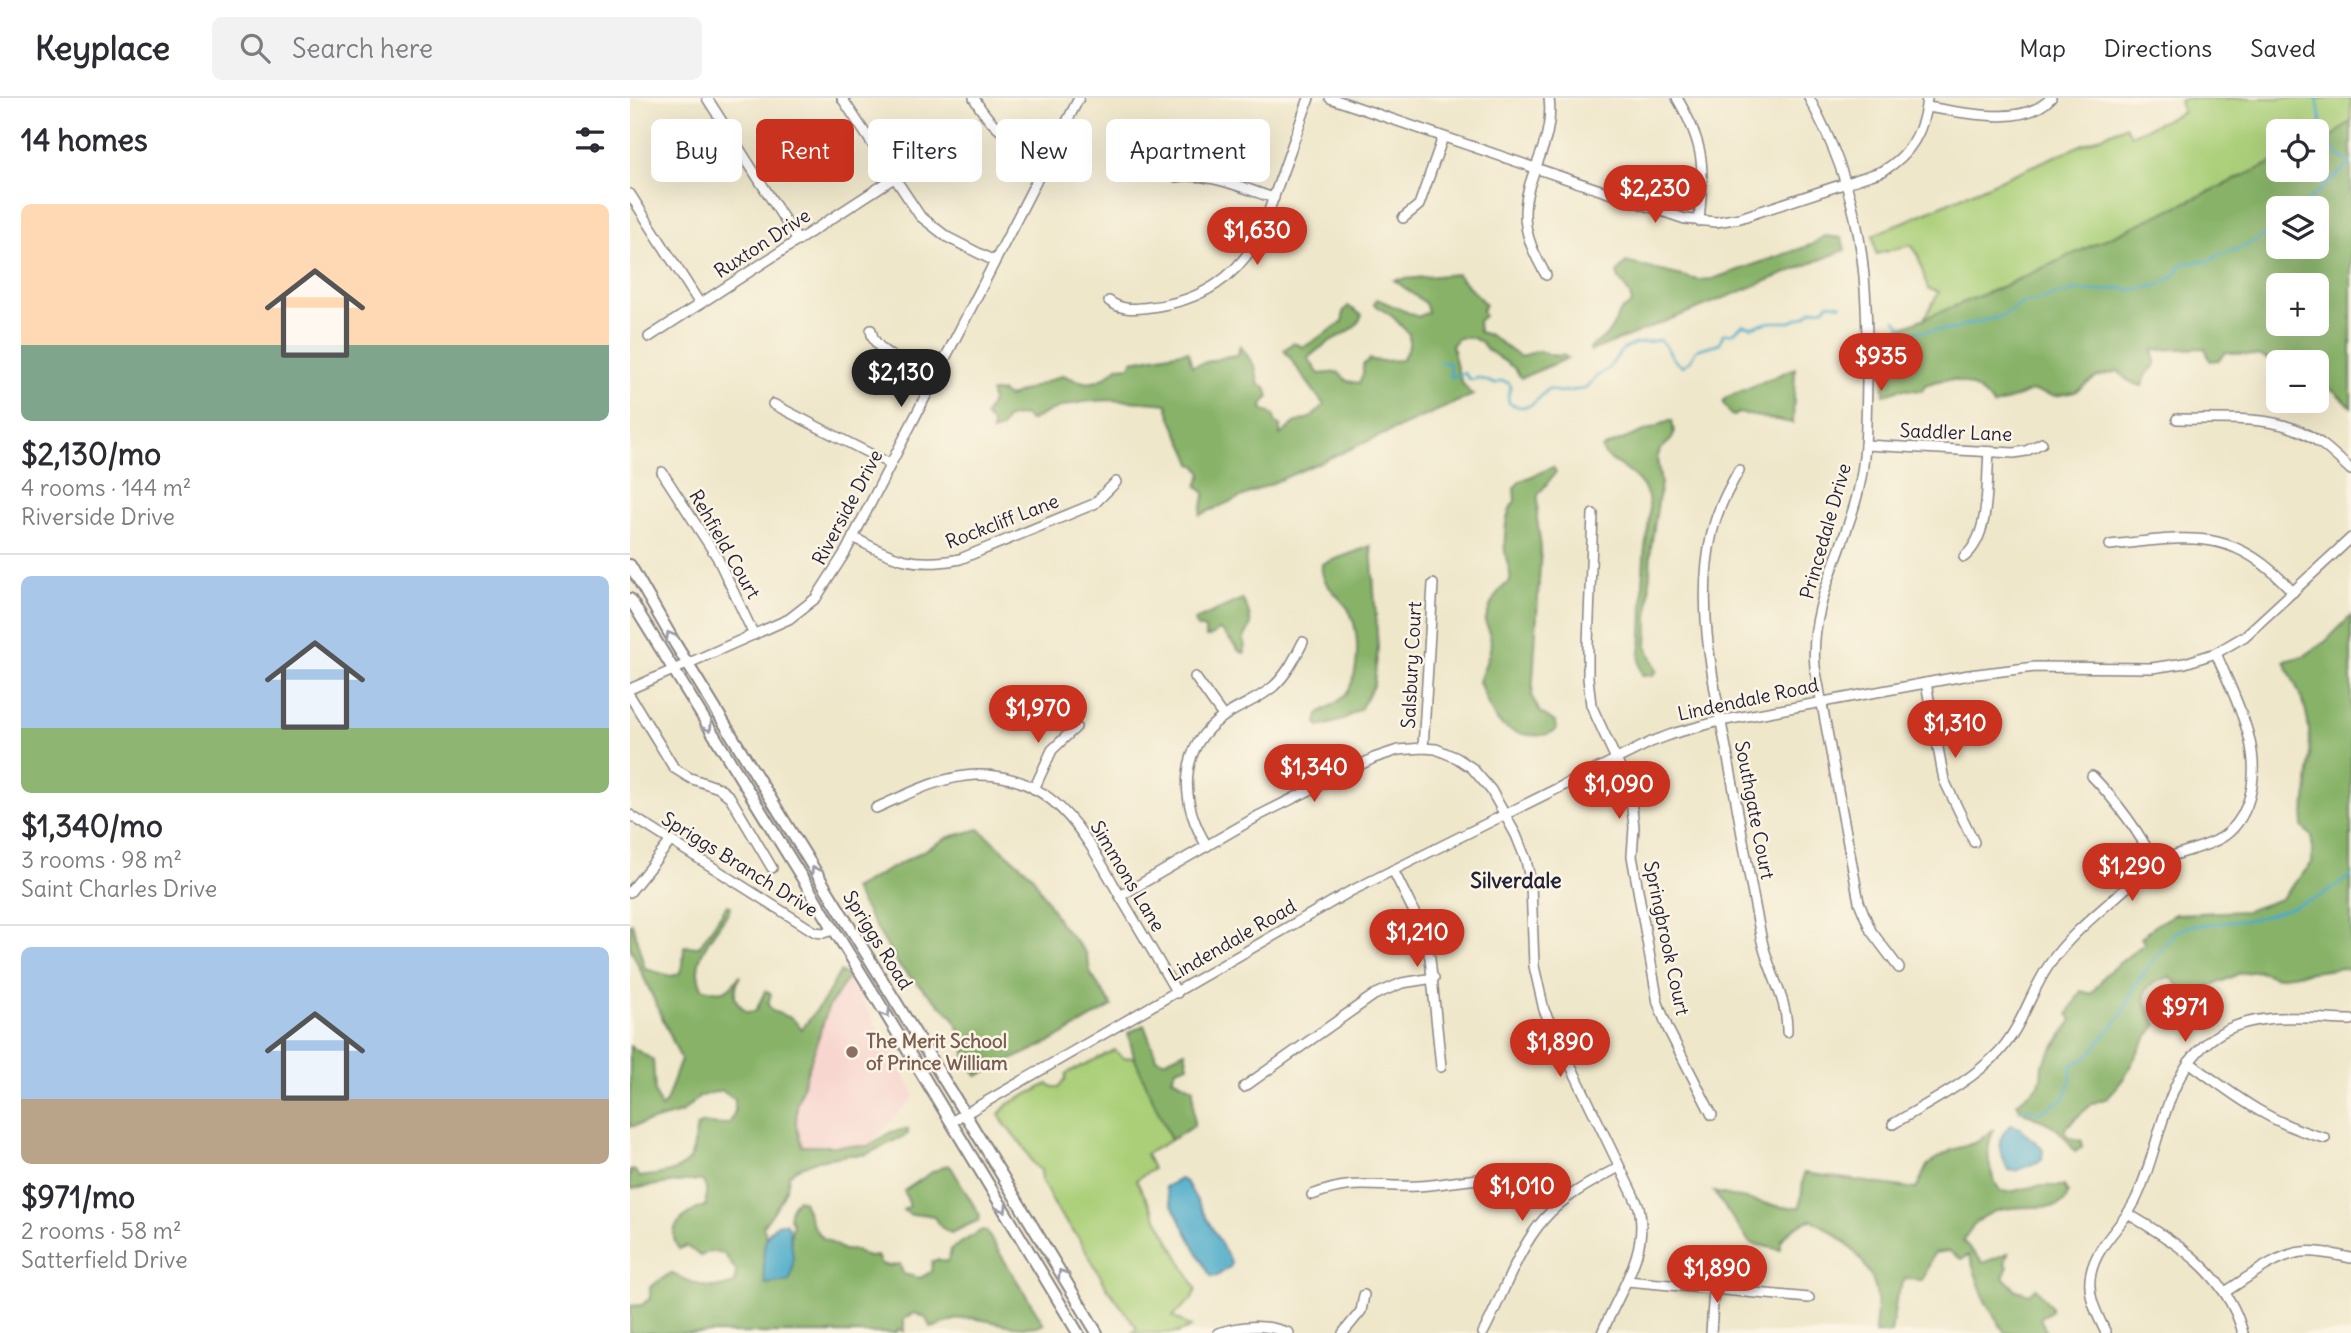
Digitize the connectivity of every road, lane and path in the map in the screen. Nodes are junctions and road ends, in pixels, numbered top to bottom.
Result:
1 (707, 98) edge
2 (842, 98) edge
3 (974, 98) edge
4 (1079, 98) edge
5 (1309, 98) edge
6 (1330, 98) edge
7 (1549, 98) edge
8 (1677, 98) edge
9 (1809, 98) edge
10 (2051, 98) edge
11 (1927, 103) edge
12 (1068, 119) edge
13 (996, 127) edge
14 (1443, 137) junction
15 (868, 138) edge
16 (1537, 169) junction
17 (888, 182) edge
18 (897, 182) edge
19 (1035, 182) edge
20 (1224, 182) edge
21 (1847, 184) junction
22 (630, 194) edge
23 (1274, 198) junction
24 (1403, 218) dead end
25 (1699, 221) junction
26 (797, 241) junction
27 (994, 261) junction
28 (1546, 275) dead end
29 (1109, 301) dead end
30 (700, 304) junction
31 (871, 330) dead end
32 (649, 337) dead end
33 (935, 376) junction
34 (773, 404) dead end
35 (2176, 419) dead end
36 (2042, 443) dead end
37 (1866, 445) junction
38 (1989, 452) junction
39 (890, 464) junction
40 (1739, 470) dead end
41 (2351, 470) edge
42 (662, 472) dead end
43 (1116, 482) dead end
44 (1593, 514) dead end
45 (853, 537) junction
46 (2351, 538) edge
47 (2110, 545) dead end
48 (1964, 556) dead end
49 (630, 565) edge
50 (1433, 584) dead end
51 (2293, 592) junction
52 (630, 599) edge
53 (754, 635) junction
54 (1303, 642) dead end
55 (2216, 653) junction
56 (687, 663) junction
57 (672, 669) junction
58 (1195, 677) dead end
59 (1926, 683) junction
60 (630, 689) edge
61 (630, 696) edge
62 (1821, 701) junction
63 (1223, 716) junction
64 (1720, 721) junction
65 (1076, 727) dead end
66 (1423, 748) junction
67 (1615, 760) junction
68 (2092, 776) dead end
69 (1034, 789) junction
70 (876, 808) dead end
71 (1506, 814) junction
72 (630, 815) edge
73 (670, 842) junction
74 (1974, 842) dead end
75 (1207, 846) junction
76 (2155, 863) junction
77 (772, 868) dead end
78 (1393, 870) junction
79 (630, 892) edge
80 (1120, 896) junction
81 (834, 930) junction
82 (1899, 968) dead end
83 (1434, 978) junction
84 (1177, 993) junction
85 (2351, 1020) edge
86 (1787, 1032) dead end
87 (2189, 1062) junction
88 (1441, 1067) dead end
89 (1244, 1087) dead end
90 (965, 1114) junction
91 (1712, 1115) dead end
92 (951, 1122) junction
93 (1893, 1124) dead end
94 (2325, 1138) dead end
95 (1619, 1167) junction
96 (1312, 1195) dead end
97 (1554, 1208) junction
98 (2128, 1214) junction
99 (2351, 1258) edge
100 (1627, 1282) junction
101 (1714, 1289) junction
102 (2225, 1292) junction
103 (1364, 1295) dead end
104 (1809, 1298) dead end
105 (1077, 1333) edge
106 (1097, 1333) edge
107 (1219, 1333) edge
108 (1289, 1333) edge
109 (1343, 1333) edge
110 (1483, 1333) edge
111 (1602, 1333) edge
112 (1711, 1333) edge
113 (2106, 1333) edge
114 (2243, 1333) edge

1 - 26 street
2 - 15 street
3 - 13 street
4 - 12 street, Riverside Drive
5 - 23 street
6 - 14 street
7 - 16 street
8 - 25 street
9 - 21 street, Princedale Drive
10 - 11 street
11 - 21 street
14 - 16 street
14 - 24 street
16 - 25 street
16 - 28 street
17 - 26 street, Ruxton Drive
18 - 27 street
19 - 27 street, Riverside Drive
20 - 23 street
21 - 25 street
21 - 37 street, Princedale Drive
22 - 30 street
23 - 29 street
26 - 30 street, Ruxton Drive
27 - 33 street, Riverside Drive
30 - 32 street, Ruxton Drive
31 - 33 street
33 - 39 street, Riverside Drive
34 - 39 street
35 - 41 street
36 - 38 street, Saddler Lane
37 - 38 street, Saddler Lane
37 - 62 street, Princedale Drive
38 - 48 street
39 - 45 street, Riverside Drive
40 - 64 street, Southgate Court
42 - 53 street, Rehfield Court
43 - 45 street, Rockcliff Lane
44 - 67 street, Springbrook Court
45 - 53 street, Riverside Drive
46 - 51 street, Lindendale Road
47 - 51 street
56 -> 49 main road, Spriggs Road
50 - 66 street, Salsbury Court
51 - 55 street, Lindendale Road
52 - 57 main road, Spriggs Road
53 - 56 street, Riverside Drive
54 - 63 street
55 - 59 street, Lindendale Road
55 - 76 street
56 - 57 street, Riverside Drive
90 -> 56 main road, Spriggs Road
57 - 60 street, Riverside Drive
57 -> 81 main road, Spriggs Road
58 - 63 street
59 - 62 street, Lindendale Road
59 - 74 street
61 - 77 street
62 - 64 street, Lindendale Road
62 - 82 street, Princedale Drive
63 - 75 street
64 - 67 street, Lindendale Road
64 - 86 street, Southgate Court
65 - 69 street
66 - 71 street
66 - 75 street
67 - 71 street, Lindendale Road
67 - 91 street, Springbrook Court
68 - 76 street
69 - 70 street, Simmons Lane
69 - 80 street, Simmons Lane
71 - 78 street, Lindendale Road
71 - 95 street
72 - 73 street, Spriggs Branch Drive
73 - 79 street
73 - 81 street, Spriggs Branch Drive
75 - 80 street
76 - 93 street
78 - 83 street
78 - 84 street, Lindendale Road
80 - 84 street, Simmons Lane
81 -> 92 main road, Spriggs Road
83 - 88 street
83 - 89 street
84 - 90 street, Lindendale Road
85 - 87 street
87 - 94 street
87 - 98 street
90 - 92 street, Lindendale Road
106 -> 90 main road, Spriggs Road
92 -> 105 main road, Spriggs Road
95 - 97 street
95 - 100 street
96 - 97 street
97 - 110 street
98 - 102 street
98 - 113 street
99 - 102 street
100 - 101 street
100 - 111 street
101 - 104 street
101 - 112 street
102 - 114 street
103 - 109 street
107 - 108 street

